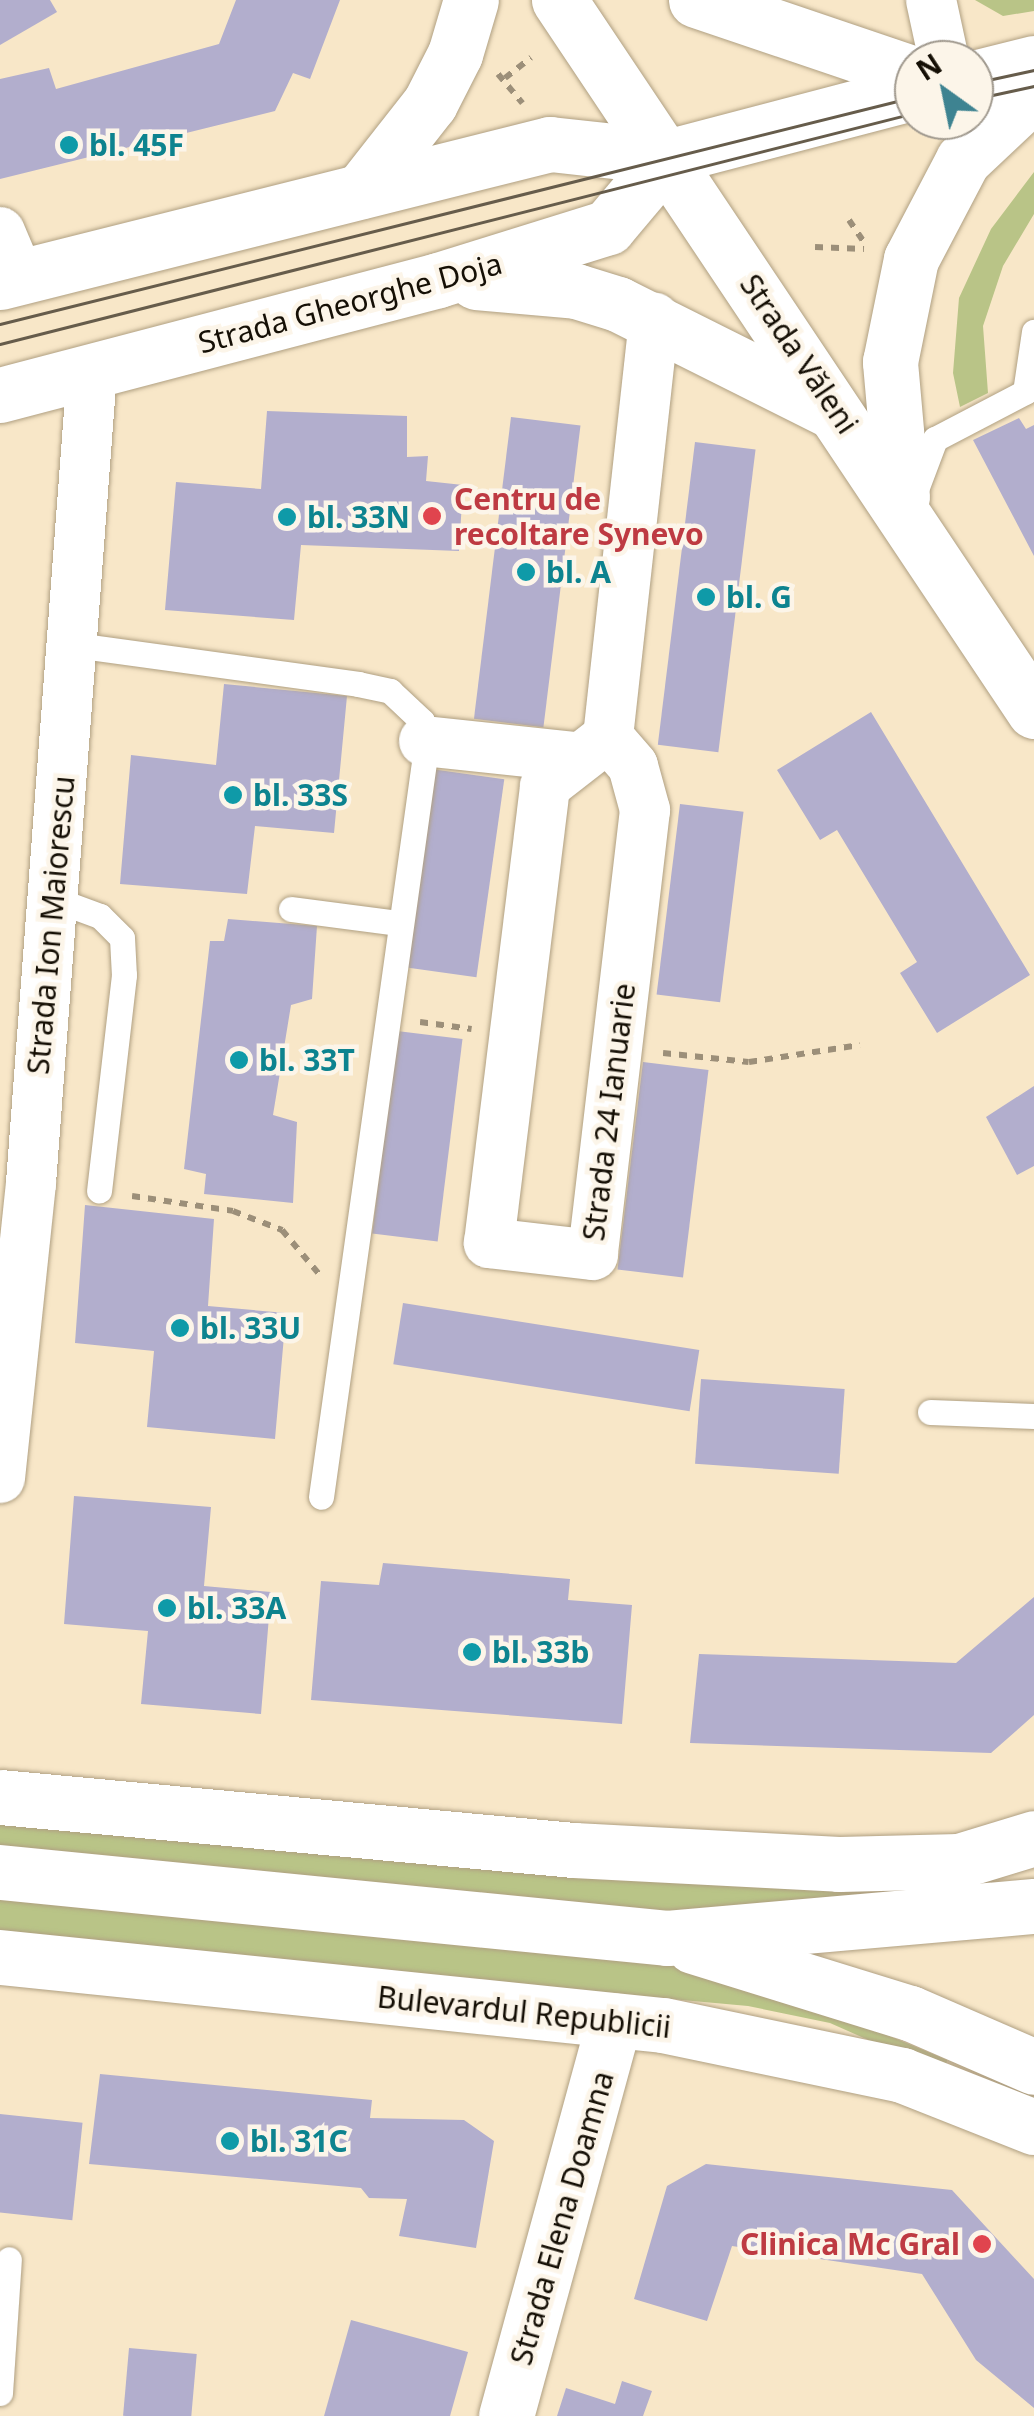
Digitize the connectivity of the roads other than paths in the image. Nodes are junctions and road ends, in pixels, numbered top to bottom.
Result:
1 (471, 0) edge
2 (559, 0) edge
3 (696, 0) edge
4 (931, 0) edge
5 (940, 40) edge
6 (1034, 63) edge
7 (894, 67) edge
8 (994, 73) edge
9 (1034, 93) edge
10 (894, 97) edge
11 (667, 157) junction
12 (361, 191) junction
13 (6, 264) edge
14 (438, 280) junction
15 (654, 318) junction
16 (1034, 332) edge
17 (92, 371) junction
18 (0, 394) edge
19 (840, 416) junction
20 (906, 515) junction
21 (75, 645) junction
22 (1034, 711) edge
23 (424, 741) junction
24 (591, 747) junction
25 (51, 898) junction
26 (291, 909) dead end
27 (398, 922) junction
28 (99, 1191) road end
29 (9, 1304) edge
30 (930, 1412) dead end
31 (1034, 1416) edge
32 (0, 1478) edge
33 (322, 1497) dead end
34 (0, 1797) edge
35 (1034, 1838) edge
36 (0, 1872) edge
37 (1034, 1906) edge
38 (667, 1938) junction
39 (0, 1957) edge
40 (614, 2020) junction
41 (1034, 2067) edge
42 (1034, 2128) edge
43 (9, 2259) dead end
44 (0, 2393) edge
45 (506, 2416) edge

1 - 12 main road
2 - 11 main road, Strada Văleni
3 - 7 main road
4 - 5 street
6 - 8 main road
9 - 20 main road
10 - 11 main road
11 - 12 main road
11 - 14 main road, Strada Gheorghe Doja
11 - 19 main road, Strada Văleni
12 - 13 main road
14 - 15 main road
14 - 17 main road, Strada Gheorghe Doja
15 - 19 main road
15 - 24 street
16 - 20 lane
17 - 18 main road, Strada Gheorghe Doja
17 - 21 street, Strada Ion Maiorescu
19 - 20 main road, Strada Văleni
20 - 22 main road, Strada Văleni
21 - 23 lane
21 - 25 street, Strada Ion Maiorescu
23 - 24 street
23 - 27 lane
24 - 24 street, Strada 24 Ianuarie
25 - 28 lane
25 - 29 street, Strada Ion Maiorescu
26 - 27 lane
27 - 33 lane
29 - 32 street, Strada Ion Maiorescu
30 - 31 lane
34 - 35 main road
36 - 38 main road
37 - 38 main road
38 - 41 main road
39 - 40 main road, Bulevardul Republicii
40 - 42 main road, Bulevardul Republicii
40 - 45 main road, Strada Elena Doamna
43 - 44 lane

